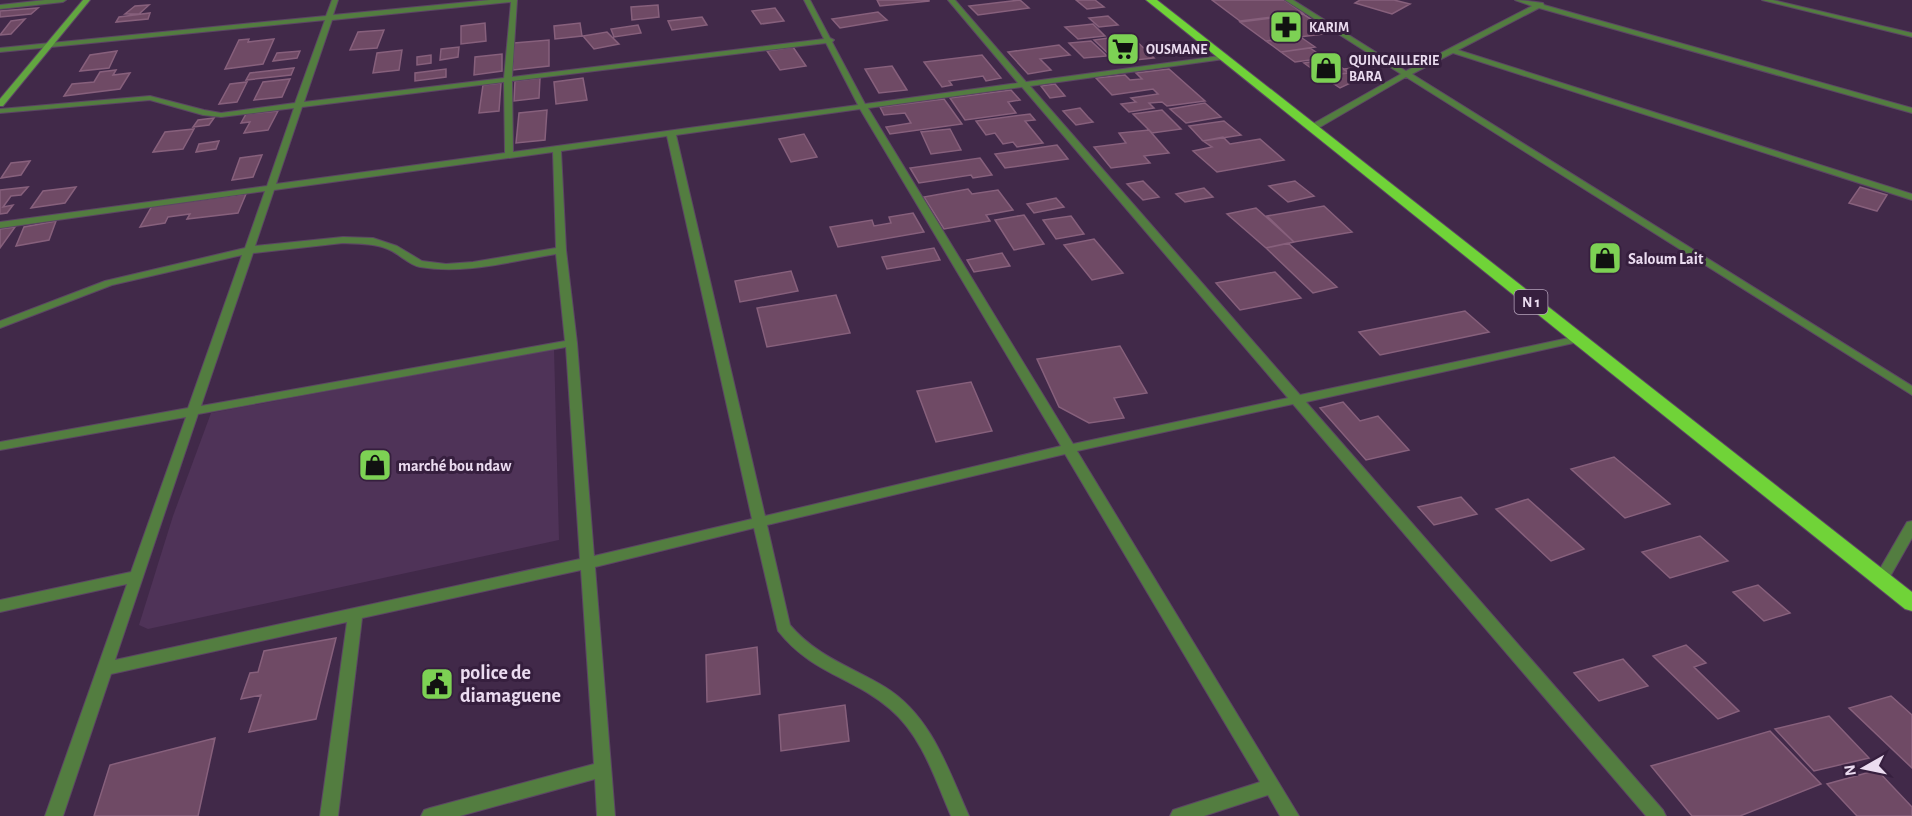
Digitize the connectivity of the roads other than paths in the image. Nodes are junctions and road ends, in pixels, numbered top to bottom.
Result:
1 (63, 0) edge
2 (87, 0) edge
3 (335, 0) edge
4 (510, 0) edge
5 (514, 0) edge
6 (807, 0) edge
7 (951, 0) edge
8 (1151, 0) edge
9 (1288, 0) edge
10 (1518, 0) edge
11 (1547, 0) edge
12 (1765, 0) edge
13 (455, 3) edge
14 (1538, 5) junction
15 (0, 7) edge
16 (329, 18) junction
17 (1912, 35) edge
18 (830, 40) junction
19 (49, 45) junction
20 (0, 50) edge
21 (1452, 50) junction
22 (1224, 57) junction
23 (1406, 74) junction
24 (508, 79) junction
25 (1023, 85) junction
26 (0, 104) edge
27 (299, 105) junction
28 (863, 107) junction
29 (0, 111) edge
30 (1912, 111) edge
31 (1312, 128) junction
32 (671, 133) junction
33 (557, 149) junction
34 (509, 156) junction
35 (270, 188) junction
36 (1912, 196) edge
37 (0, 225) edge
38 (249, 250) junction
39 (561, 250) junction
40 (0, 325) edge
41 (1578, 339) junction
42 (571, 343) junction
43 (1912, 391) edge
44 (1298, 398) junction
45 (194, 411) junction
46 (0, 446) edge
47 (1068, 449) junction
48 (757, 523) junction
49 (1911, 529) edge
50 (587, 563) junction
51 (136, 576) junction
52 (1882, 578) junction
53 (1912, 603) edge
54 (0, 606) edge
55 (355, 614) junction
56 (105, 669) junction
57 (602, 769) junction
58 (1272, 786) junction
59 (54, 816) edge
60 (329, 816) edge
61 (430, 816) edge
62 (606, 816) edge
63 (960, 816) edge
64 (1179, 816) edge
65 (1290, 816) edge
66 (1657, 816) edge

1 - 15 street
2 - 19 main road
3 - 16 street
4 - 13 street
5 - 24 street
6 - 18 street
7 - 25 street
8 - 22 highway, N 1
9 - 23 street
10 - 14 street
11 - 14 street
12 - 17 street
13 - 16 street
14 - 21 street
14 - 30 street
16 - 19 street
16 - 27 street
18 - 24 street
18 - 28 street
19 - 20 street
19 - 26 main road
21 - 23 street
21 - 36 street
22 - 25 street
22 - 31 highway, N 1
23 - 31 street
23 - 43 street
24 - 27 street
24 - 34 street
25 - 28 street
25 - 44 street
27 - 29 street
27 - 35 street
28 - 32 street
28 - 47 street
31 - 41 highway, N 1
32 - 33 street
32 - 48 street
33 - 34 street
33 - 39 street
34 - 35 street
35 - 37 street
35 - 38 street
38 - 39 street
38 - 40 street
38 - 45 street
39 - 42 street
41 - 44 street
41 - 52 highway, N 1
42 - 45 street
42 - 50 street
44 - 47 street
44 - 66 street
45 - 46 street
45 - 51 street
47 - 48 street
47 - 58 street
48 - 50 street
48 - 63 street
49 - 52 street
50 - 55 street
50 - 57 street
51 - 54 street
51 - 56 street
52 - 53 highway, N 1
55 - 56 street
55 - 60 street
56 - 59 street
57 - 61 street
57 - 62 street
58 - 64 street
58 - 65 street

